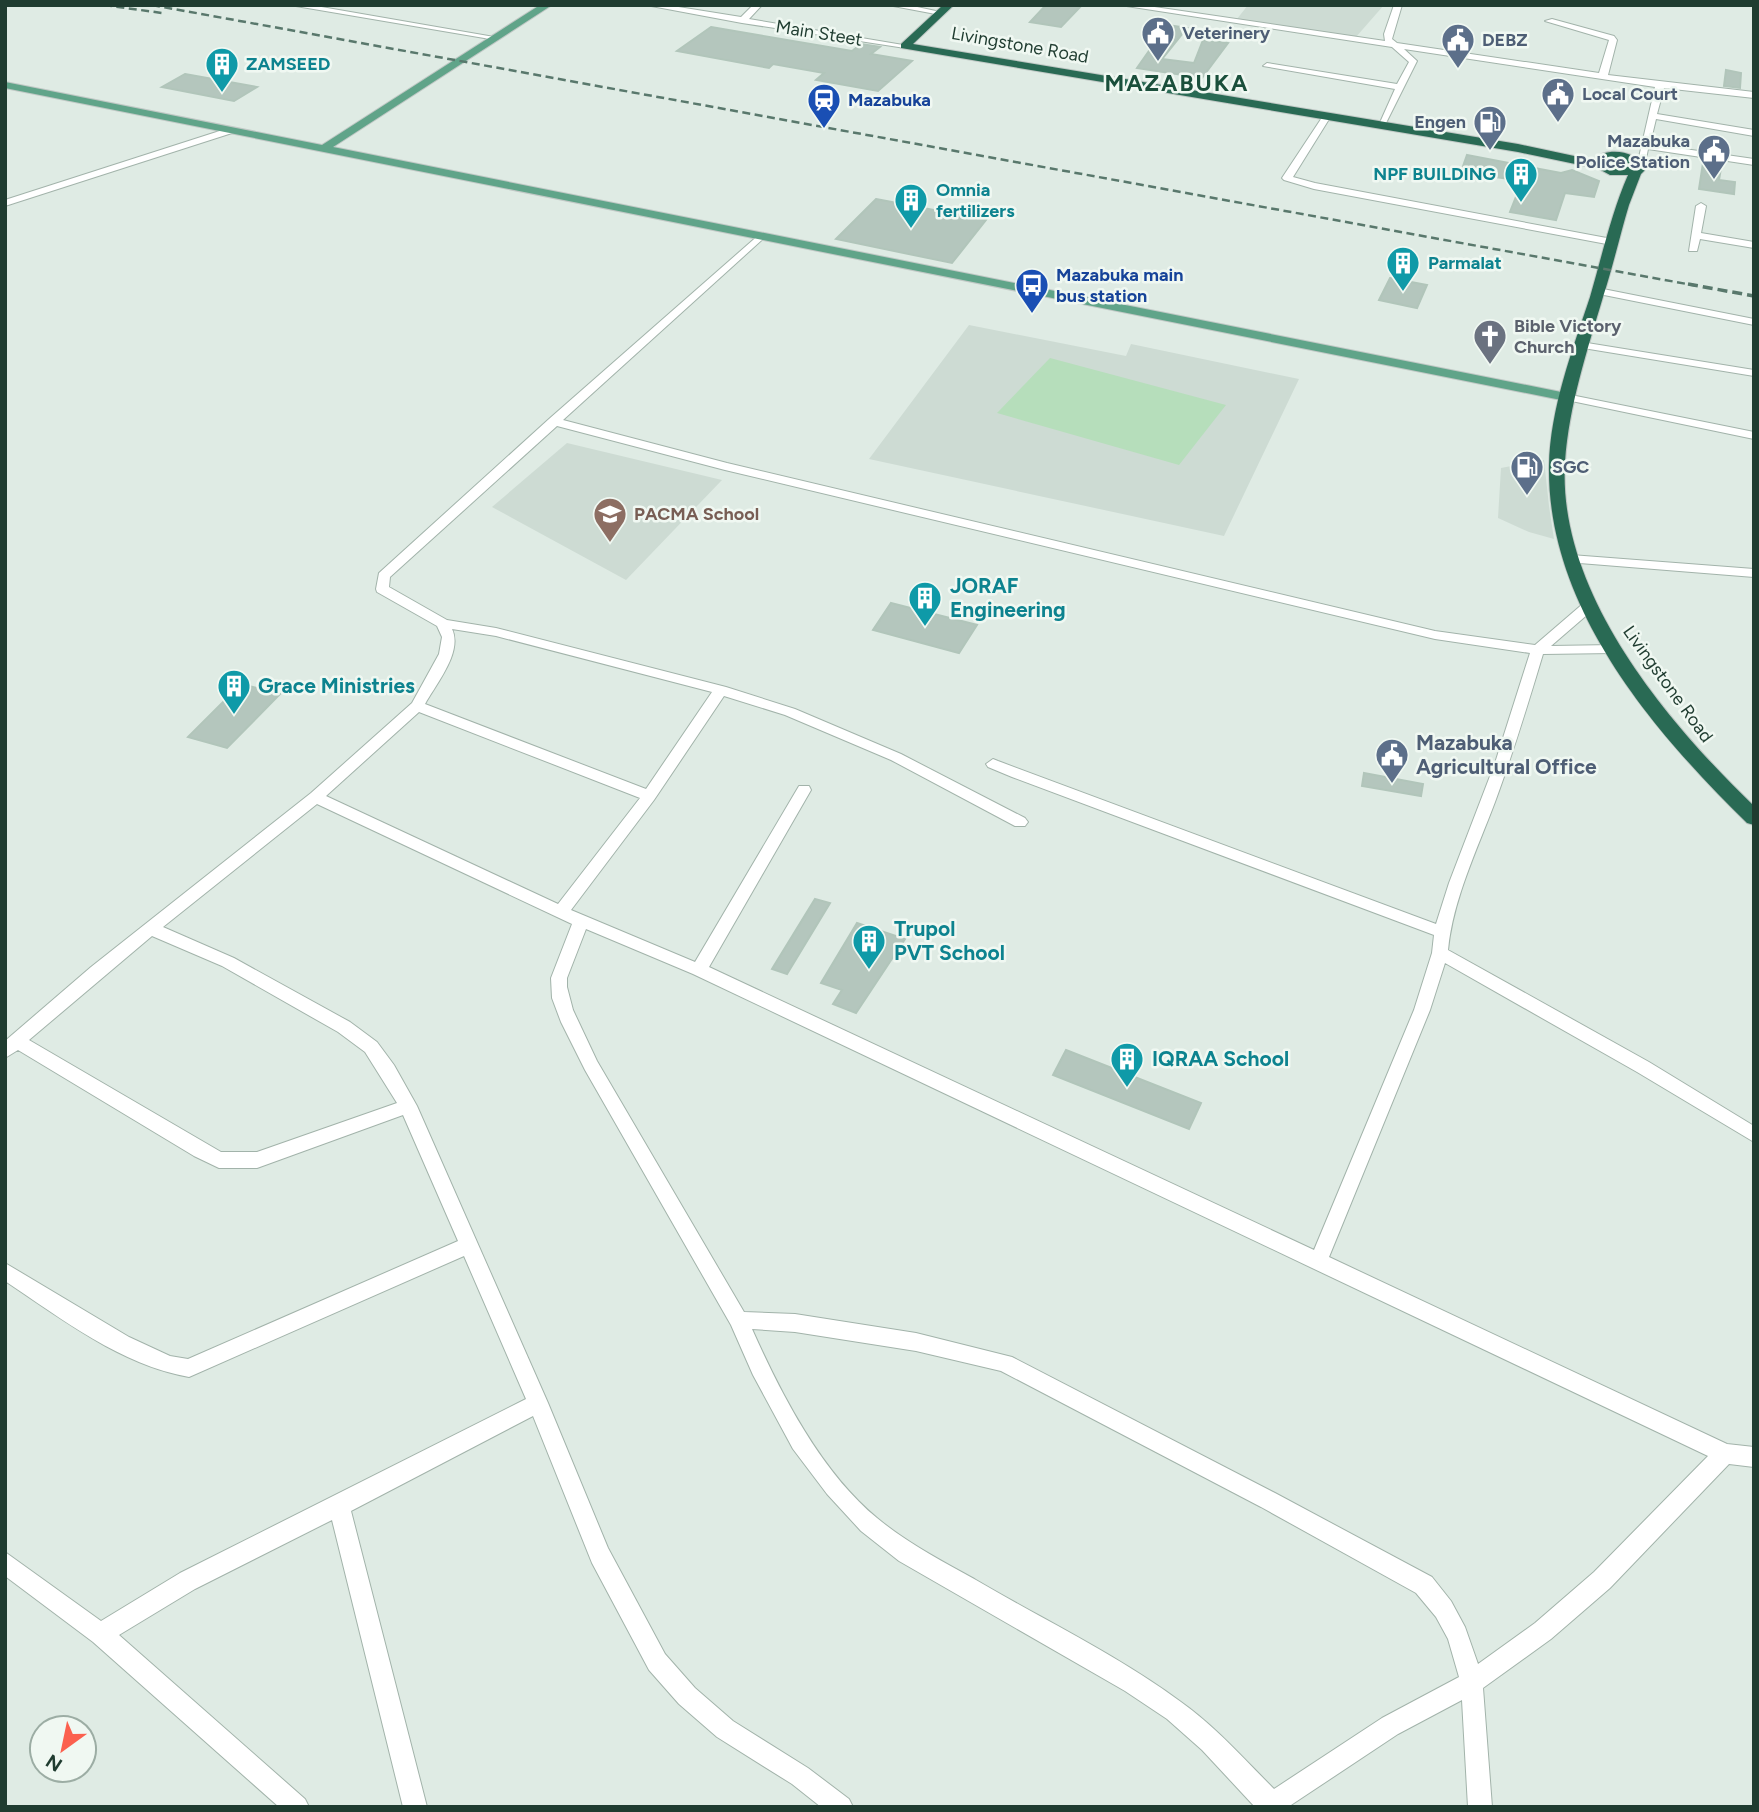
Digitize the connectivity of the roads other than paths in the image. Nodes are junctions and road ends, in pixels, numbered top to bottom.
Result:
1 (294, 5) edge
2 (547, 5) edge
3 (650, 5) edge
4 (758, 5) edge
5 (892, 5) edge
6 (1124, 5) edge
7 (1398, 5) edge
8 (1139, 6) edge
9 (945, 9) edge
10 (742, 21) junction
11 (1549, 21) dead end
12 (496, 38) junction
13 (905, 46) junction
14 (1397, 46) junction
15 (1267, 65) dead end
16 (1603, 76) junction
17 (5, 85) edge
18 (1660, 85) junction
19 (1401, 87) junction
20 (1754, 95) edge
21 (1327, 116) junction
22 (1653, 116) junction
23 (1381, 125) junction
24 (229, 131) junction
25 (1754, 133) edge
26 (1518, 148) junction
27 (1646, 148) junction
28 (323, 149) junction
29 (1619, 156) junction
30 (1754, 162) edge
31 (1599, 165) junction
32 (1638, 168) junction
33 (1616, 173) junction
34 (1627, 192) junction
35 (5, 203) edge
36 (1701, 206) dead end
37 (1696, 235) junction
38 (761, 236) junction
39 (1612, 242) junction
40 (1754, 245) edge
41 (1693, 249) dead end
42 (1598, 291) junction
43 (1754, 322) edge
44 (1581, 345) junction
45 (1754, 373) edge
46 (1566, 397) junction
47 (553, 421) junction
48 (1754, 436) edge
49 (1571, 559) junction
50 (1754, 573) edge
51 (1590, 605) junction
52 (443, 624) junction
53 (1614, 649) junction
54 (1538, 650) junction
55 (721, 690) junction
56 (417, 706) junction
57 (993, 764) dead end
58 (804, 790) dead end
59 (649, 796) junction
60 (316, 797) junction
61 (1754, 818) edge
62 (1020, 822) dead end
63 (561, 911) junction
64 (581, 921) junction
65 (152, 929) junction
66 (1442, 932) junction
67 (1440, 953) junction
68 (699, 971) junction
69 (11, 1046) edge
70 (408, 1106) junction
71 (1754, 1135) edge
72 (469, 1245) junction
73 (1318, 1262) junction
74 (5, 1271) edge
75 (738, 1320) junction
76 (538, 1403) junction
77 (1725, 1454) junction
78 (1754, 1457) edge
79 (339, 1506) junction
80 (5, 1563) edge
81 (100, 1634) junction
82 (1471, 1683) junction
83 (1269, 1805) edge
84 (297, 1807) edge
85 (415, 1807) edge
86 (841, 1807) edge
87 (1480, 1807) edge

1 - 12 street
2 - 12 main road
3 - 10 street, Main Steet
4 - 10 street
5 - 9 street
6 - 8 street
7 - 14 street
8 - 14 street
9 - 13 highway, Livingstone Road
10 - 13 street, Main Steet
11 - 16 street
12 - 28 main road
13 - 21 highway, Livingstone Road
14 - 16 street
14 - 19 street
15 - 19 street
16 - 18 street
17 - 24 main road
18 - 20 street
18 - 22 street
19 - 23 street
21 - 23 highway, Livingstone Road
21 - 39 street
22 - 25 street
22 - 27 street
23 - 26 highway, Livingstone Road
24 - 28 main road
24 - 35 street
26 - 29 highway, Livingstone Road
26 - 31 highway, Livingstone Road
27 - 29 street
27 - 30 street
27 - 32 street
28 - 38 main road
29 - 31 highway
29 - 32 highway, Livingstone Road
31 - 33 highway, Livingstone Road
32 - 33 highway, Livingstone Road
32 - 34 highway, Livingstone Road
33 - 34 highway
34 - 39 highway, Livingstone Road
36 - 37 street
37 - 40 street
37 - 41 street
38 - 46 main road
38 - 47 street
39 - 42 highway, Livingstone Road
42 - 43 street
42 - 44 highway, Livingstone Road
44 - 45 street
44 - 46 highway, Livingstone Road
46 - 48 street
46 - 49 highway, Livingstone Road
47 - 52 street
47 - 54 street
49 - 50 street
49 - 51 highway, Livingstone Road
51 - 53 highway, Livingstone Road
51 - 54 street
52 - 55 street
52 - 56 street
53 - 54 street
53 - 61 highway, Livingstone Road
54 - 66 street
55 - 59 street
55 - 62 street
56 - 59 street
56 - 60 street
57 - 66 street
58 - 68 street
59 - 63 street
60 - 63 street
60 - 65 street
63 - 64 street
64 - 68 street
64 - 75 street
65 - 69 street
65 - 70 street
66 - 67 street
67 - 71 street
67 - 73 street
68 - 73 street
69 - 70 street
70 - 72 street
72 - 74 street
72 - 76 street
73 - 77 street
75 - 82 street
75 - 83 street
76 - 79 street
76 - 86 street
77 - 78 street
77 - 82 street
79 - 81 street
79 - 85 street
80 - 81 street
81 - 84 street
82 - 83 street
82 - 87 street

